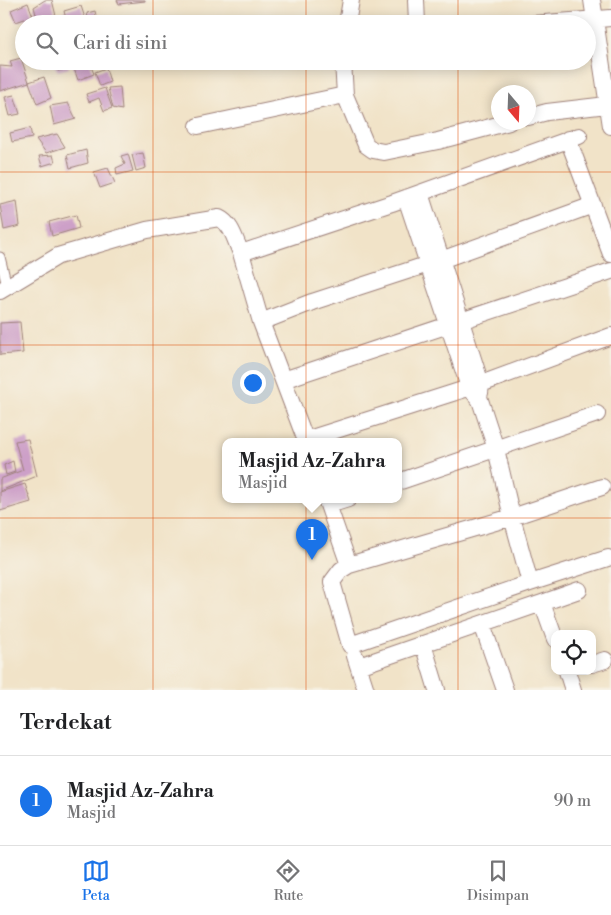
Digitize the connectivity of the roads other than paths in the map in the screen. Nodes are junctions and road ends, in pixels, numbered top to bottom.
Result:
1 (351, 0) edge
2 (416, 0) edge
3 (592, 0) edge
4 (349, 15) edge
5 (417, 15) edge
6 (594, 15) edge
7 (596, 18) edge
8 (611, 18) edge
9 (596, 32) edge
10 (344, 70) edge
11 (345, 95) junction
12 (607, 106) junction
13 (536, 115) edge
14 (198, 126) dead end
15 (611, 126) edge
16 (491, 127) edge
17 (413, 196) junction
18 (592, 205) junction
19 (241, 252) junction
20 (611, 254) edge
21 (0, 257) edge
22 (435, 262) junction
23 (611, 271) edge
24 (3, 289) edge
25 (261, 322) junction
26 (455, 324) junction
27 (611, 336) edge
28 (283, 380) junction
29 (475, 386) junction
30 (598, 414) dead end
31 (304, 438) edge
32 (311, 438) edge
33 (496, 449) junction
34 (402, 481) edge
35 (602, 487) dead end
36 (328, 503) edge
37 (512, 517) junction
38 (608, 558) dead end
39 (349, 565) junction
40 (530, 583) junction
41 (579, 590) dead end
42 (542, 603) junction
43 (482, 624) junction
44 (552, 630) edge
45 (423, 644) junction
46 (350, 645) junction
47 (359, 666) junction
48 (567, 675) edge
49 (366, 690) edge
50 (437, 690) edge
51 (505, 690) edge
52 (573, 690) edge

1 - 4 street
2 - 5 street
3 - 6 street
7 - 8 street
9 - 12 street
10 - 11 street
11 - 14 street
11 - 16 street
12 - 13 street
12 - 15 street
17 - 18 street
17 - 19 street
17 - 22 street
18 - 20 street
18 - 22 street
19 - 24 street
19 - 25 street
21 - 24 lane
22 - 25 street
22 - 26 street
23 - 26 street
25 - 28 street
26 - 28 street
26 - 29 street
27 - 29 street
28 - 31 street
29 - 32 street
29 - 33 street
30 - 33 street
33 - 34 street
33 - 37 street
35 - 37 street
36 - 39 street
37 - 39 street
37 - 40 street
38 - 40 street
39 - 46 street
40 - 46 street
41 - 42 street
42 - 43 street
42 - 44 street
43 - 45 street
43 - 51 street
45 - 47 street
45 - 50 street
46 - 47 street
47 - 49 street
48 - 52 street

